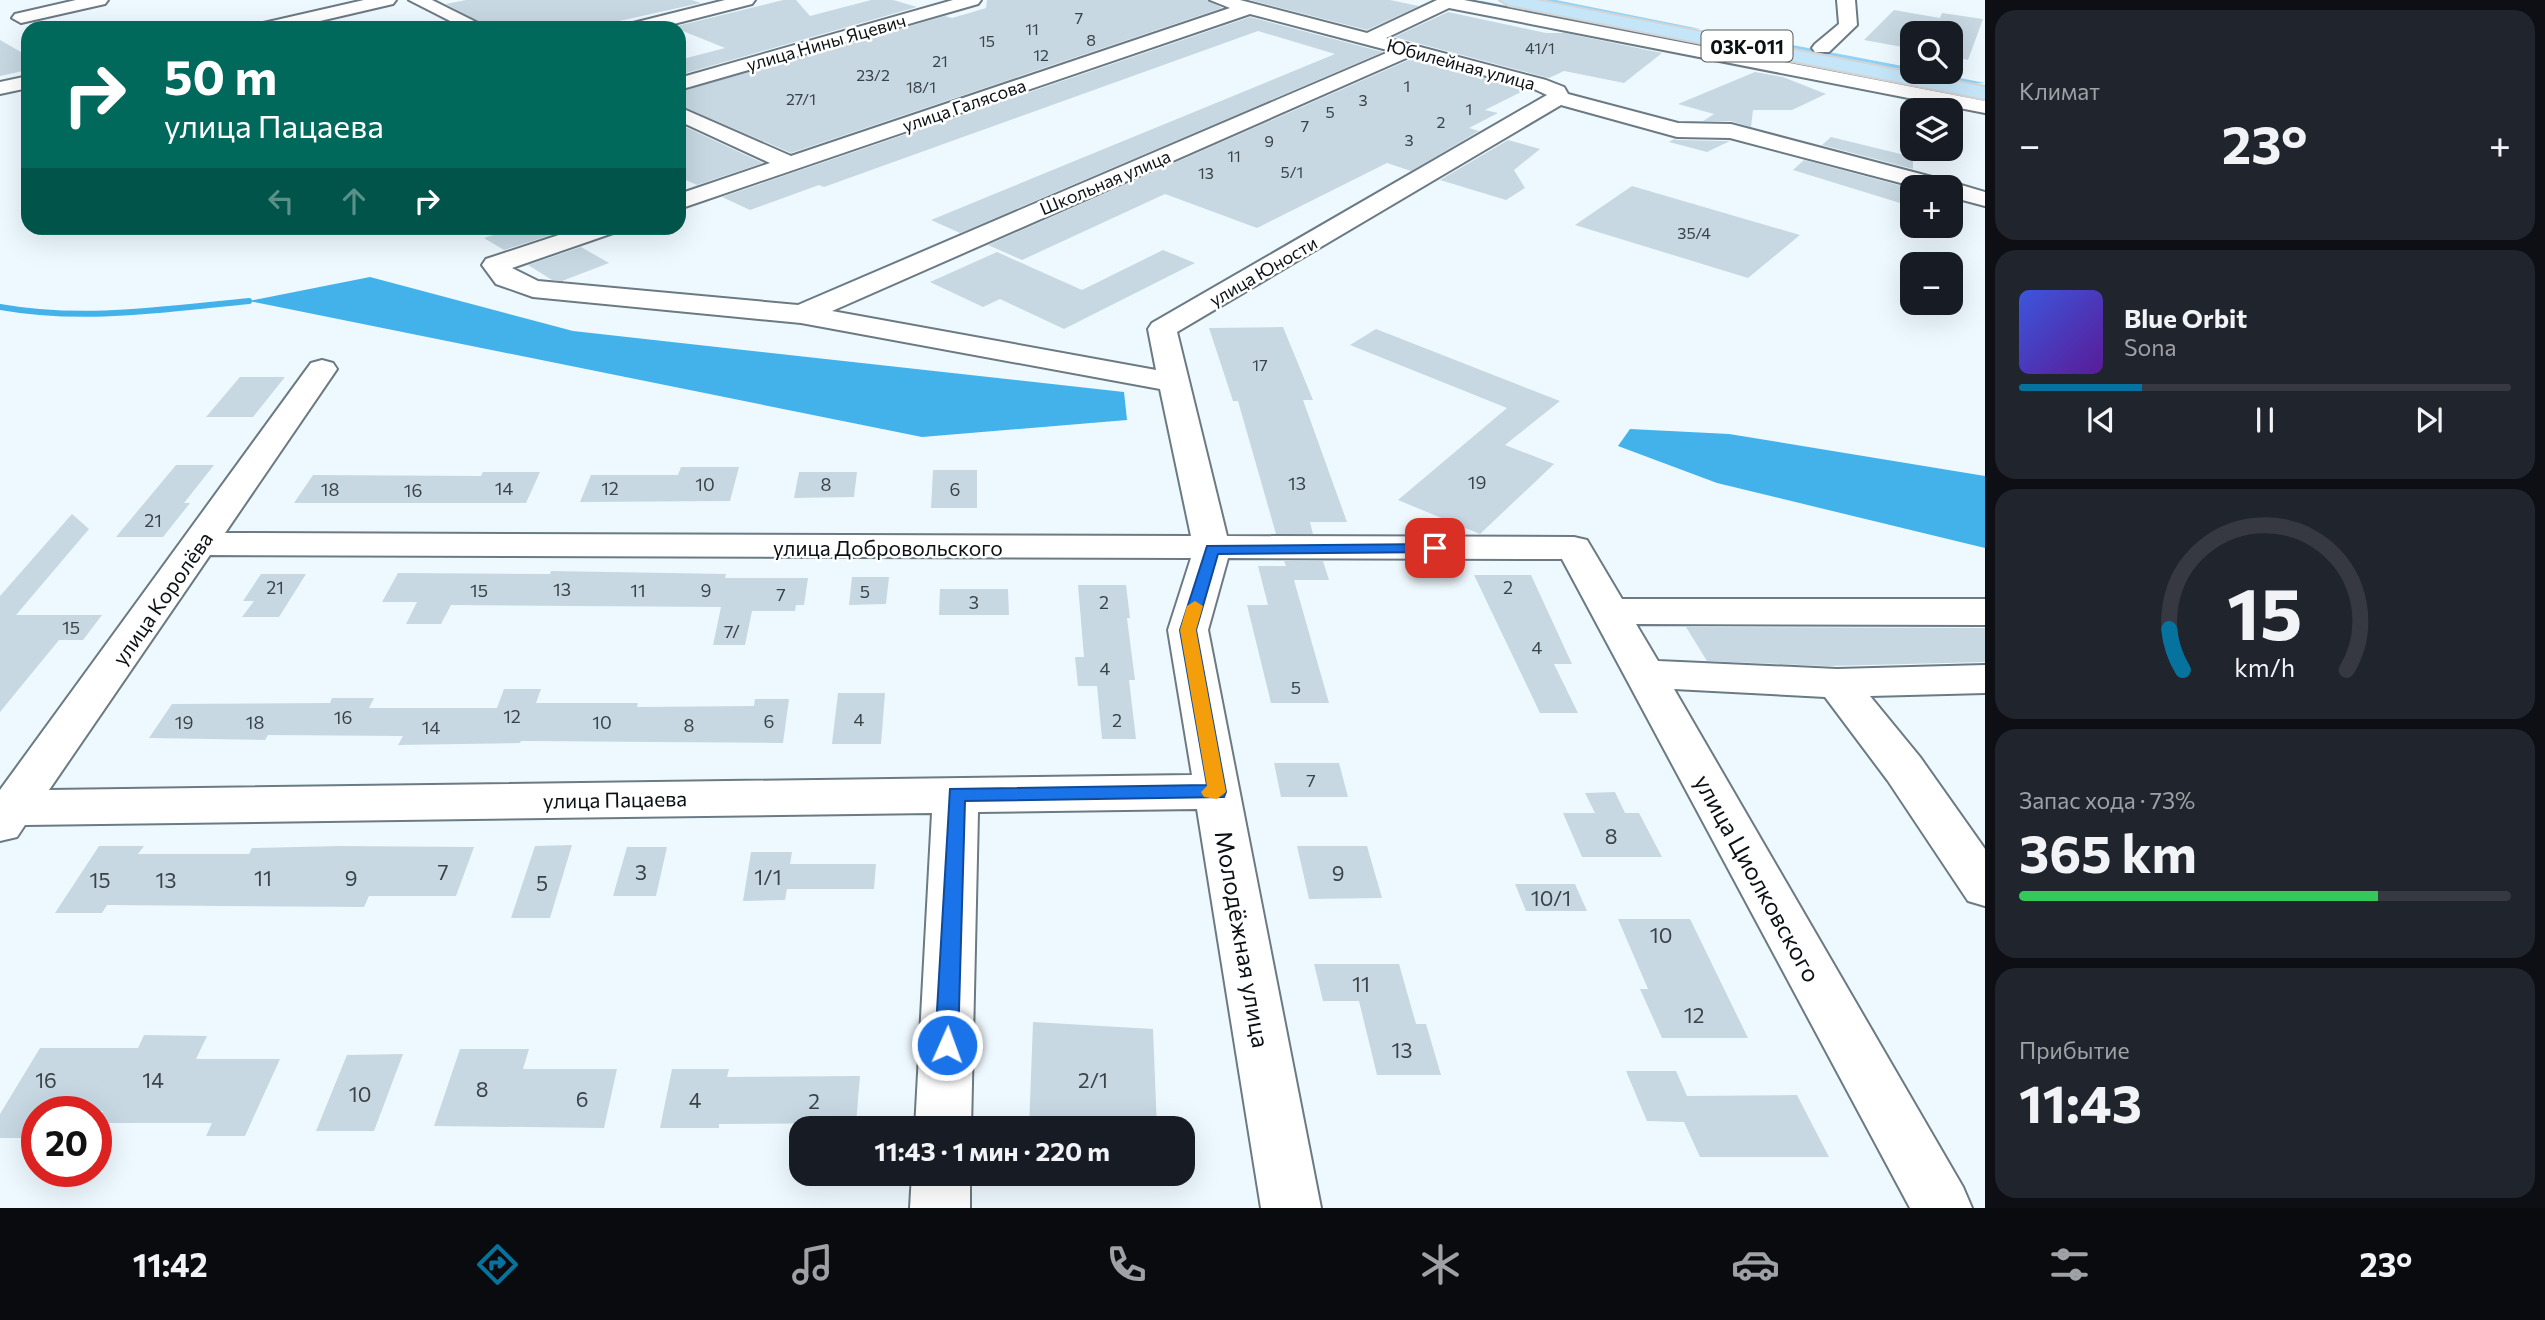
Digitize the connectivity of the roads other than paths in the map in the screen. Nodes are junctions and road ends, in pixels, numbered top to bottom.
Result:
1 (99, 0) edge
2 (387, 0) edge
3 (418, 0) edge
4 (746, 0) edge
5 (972, 0) edge
6 (1219, 0) edge
7 (1509, 0) edge
8 (1573, 0) edge
9 (1846, 0) edge
10 (1449, 1) edge
11 (0, 7) edge
12 (1249, 8) junction
13 (21, 18) junction
14 (27, 21) edge
15 (296, 21) edge
16 (464, 21) edge
17 (664, 21) edge
18 (1711, 33) junction
19 (1368, 39) junction
20 (1822, 48) junction
21 (1410, 50) junction
22 (1900, 63) edge
23 (1963, 76) edge
24 (1985, 80) edge
25 (686, 82) edge
26 (21, 84) edge
27 (0, 88) edge
28 (1985, 93) edge
29 (1558, 98) junction
30 (1985, 107) edge
31 (686, 116) edge
32 (790, 164) junction
33 (1900, 176) edge
34 (1963, 193) edge
35 (1985, 199) edge
36 (686, 200) edge
37 (583, 235) edge
38 (801, 314) junction
39 (322, 369) dead end
40 (1174, 382) junction
41 (202, 544) junction
42 (1574, 548) joint
43 (1212, 549) junction
44 (1609, 611) junction
45 (1985, 612) edge
46 (1644, 674) junction
47 (1985, 679) edge
48 (1837, 683) junction
49 (1217, 792) junction
50 (956, 794) junction
51 (6, 817) edge
52 (1985, 887) edge
53 (944, 1116) edge
54 (941, 1186) edge
55 (940, 1208) edge
56 (1292, 1208) edge
57 (1942, 1208) edge

1 - 13 street
2 - 15 street
3 - 16 street
4 - 17 street
5 - 25 street, улица Нины Яцевич
6 - 12 street, Юбилейная улица
7 - 18 main road, 03К-011
8 - 18 street
9 - 20 street
10 - 19 street
10 - 30 street
11 - 13 street
12 - 19 street, Юбилейная улица
12 - 32 street, улица Галясова
13 - 14 street
18 - 20 street
18 - 28 main road, 03К-011
19 - 21 street, Юбилейная улица
20 - 22 street
21 - 29 street, Юбилейная улица
21 - 38 street, Школьная улица
23 - 24 street
26 - 27 street
29 - 33 street, Юбилейная улица
29 - 40 street, улица Юности
31 - 32 street
32 - 36 street, улица Галясова
34 - 35 street
37 - 38 street
38 - 40 street
39 - 41 street, улица Королёва
40 - 43 street, улица Юности
41 - 43 street, улица Добровольского
41 - 51 street, улица Королёва
42 - 43 street, улица Добровольского
42 - 44 street, улица Циолковского
43 - 49 street, Молодёжная улица
44 - 45 street
44 - 46 street, улица Циолковского
46 - 48 street
46 - 57 street, улица Циолковского
47 - 48 street
48 - 52 street
49 - 50 street, улица Пацаева
49 - 56 street, Молодёжная улица
50 - 51 street, улица Пацаева
50 - 53 street
54 - 55 street

